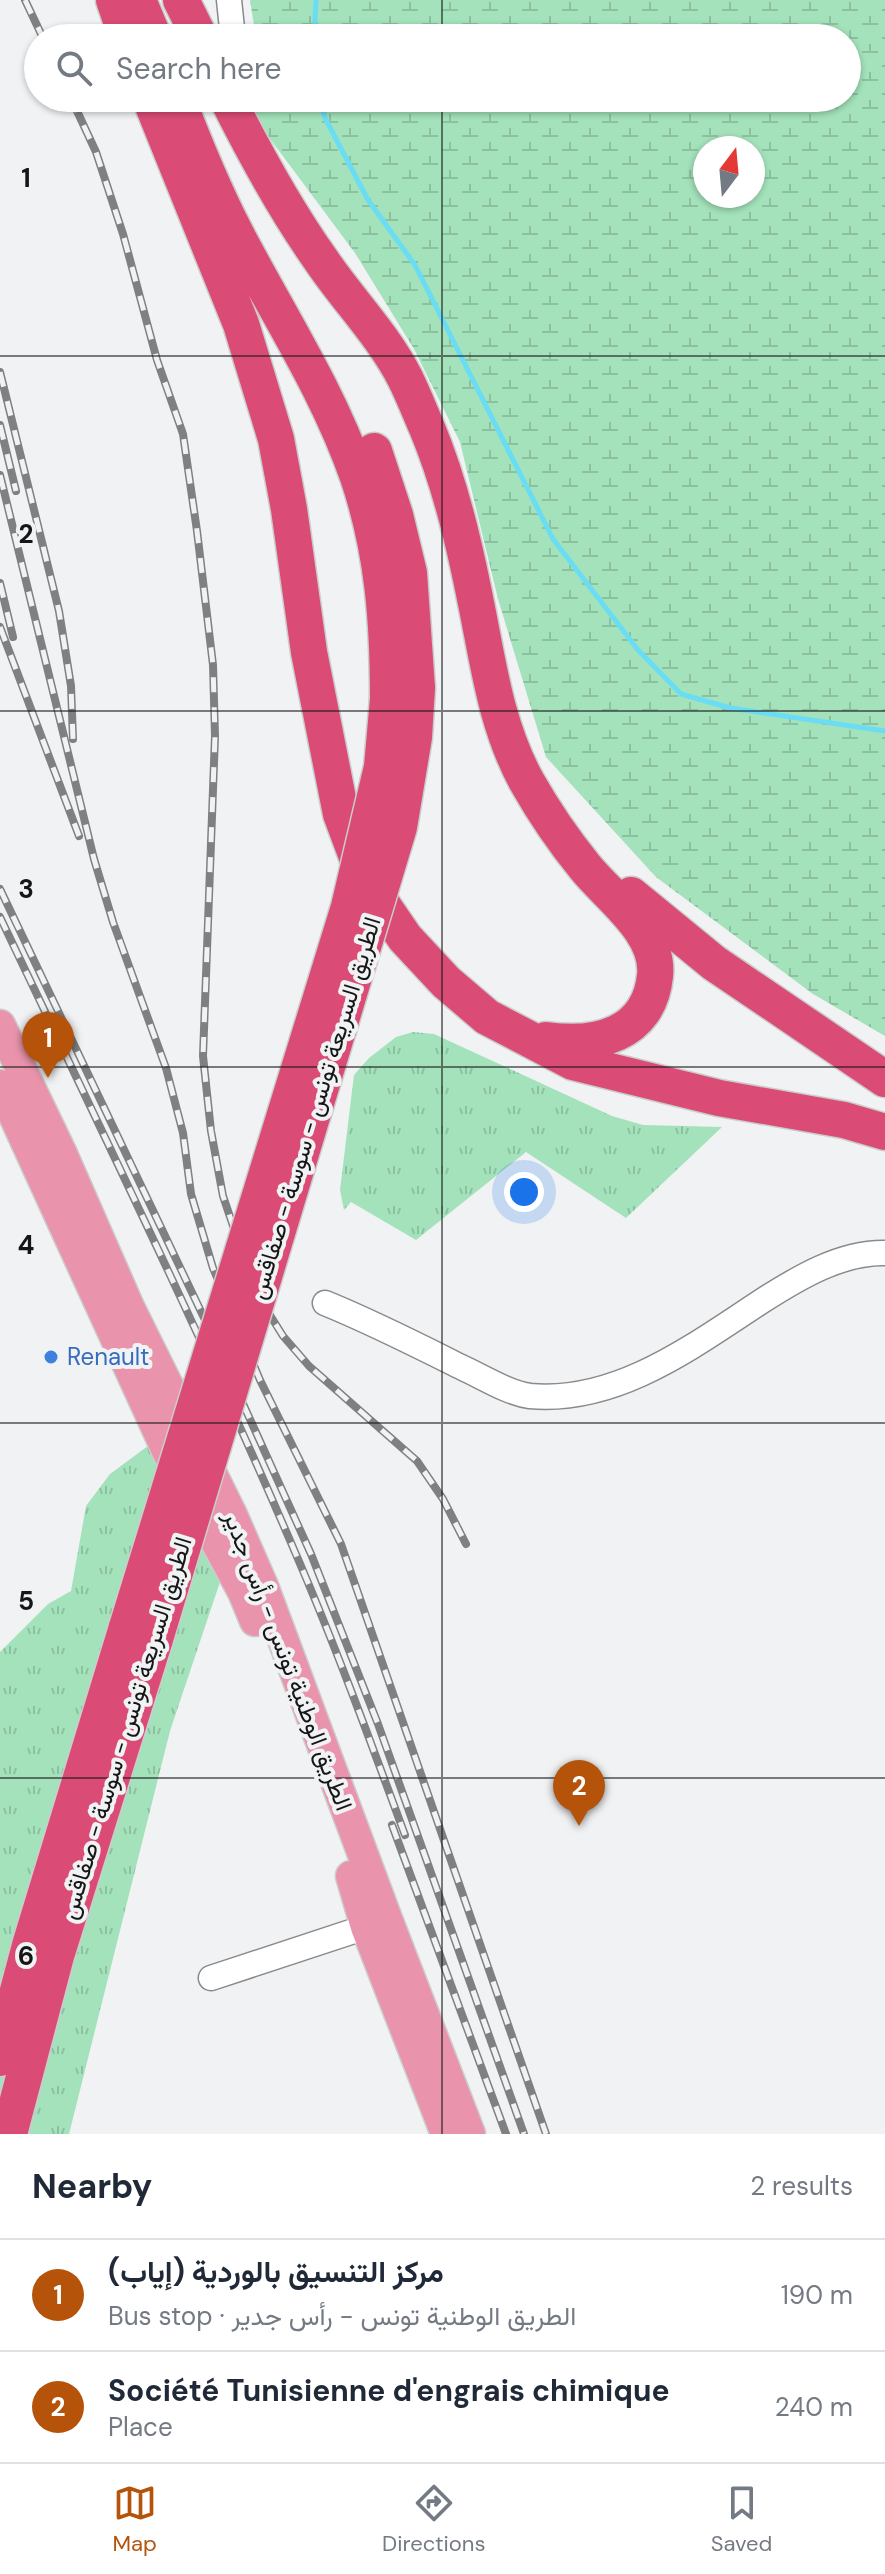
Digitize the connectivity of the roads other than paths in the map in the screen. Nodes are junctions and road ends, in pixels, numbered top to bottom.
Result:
1 (114, 0) edge
2 (138, 0) edge
3 (161, 0) edge
4 (181, 0) edge
5 (229, 0) edge
6 (122, 24) edge
7 (148, 24) edge
8 (170, 24) edge
9 (193, 24) edge
10 (232, 24) edge
11 (156, 112) edge
12 (182, 112) edge
13 (206, 112) edge
14 (234, 112) edge
15 (402, 694) junction
16 (546, 814) junction
17 (0, 1025) edge
18 (528, 1038) junction
19 (885, 1079) edge
20 (1, 1089) edge
21 (885, 1132) edge
22 (885, 1253) edge
23 (325, 1303) dead end
24 (141, 1633) junction
25 (366, 1927) junction
26 (211, 1978) dead end
27 (0, 2058) edge
28 (9, 2134) edge
29 (446, 2134) edge
30 (470, 2134) edge

1 - 6 highway
2 - 7 highway
3 - 8 highway
4 - 9 highway
5 - 10 street
11 - 18 highway
12 - 15 highway, الطريق السريعة تونس - سوسة - صفاقس
13 - 15 highway, الطريق السريعة تونس - سوسة - صفاقس
14 - 16 highway
15 - 24 highway, الطريق السريعة تونس - سوسة - صفاقس, bridge
16 - 18 highway
16 - 19 highway
17 - 30 main road, الطريق الوطنية تونس - رأس جدير
18 - 21 highway
20 - 25 main road, الطريق الوطنية تونس - رأس جدير
22 - 23 street
24 - 27 highway, الطريق السريعة تونس - سوسة - صفاقس
24 - 28 highway, الطريق السريعة تونس - سوسة - صفاقس
25 - 26 street
25 - 29 main road, الطريق الوطنية تونس - رأس جدير

